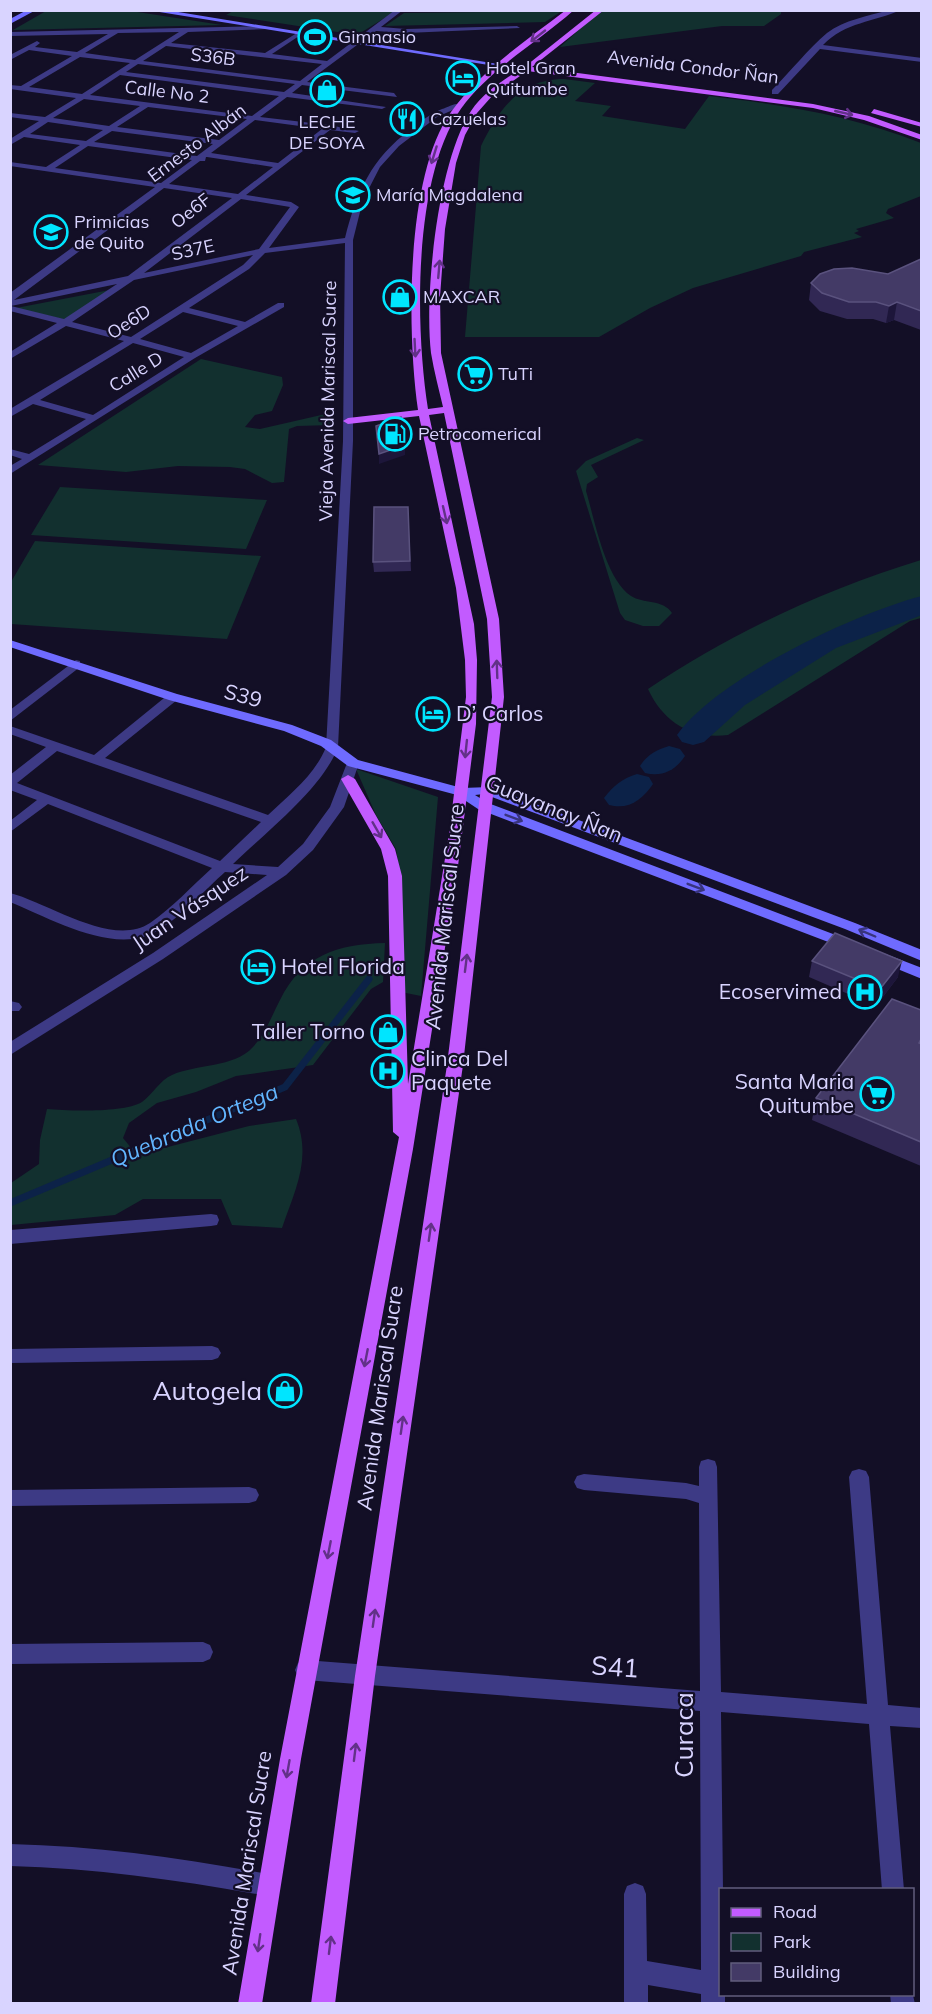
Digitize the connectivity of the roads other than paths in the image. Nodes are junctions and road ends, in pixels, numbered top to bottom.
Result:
1 (33, 10) edge
2 (150, 10) edge
3 (173, 10) edge
4 (400, 10) edge
5 (571, 10) edge
6 (601, 10) edge
7 (898, 10) edge
8 (10, 22) edge
9 (268, 27) junction
10 (517, 28) dead end
11 (188, 29) junction
12 (376, 29) junction
13 (119, 31) junction
14 (55, 32) junction
15 (300, 33) junction
16 (10, 34) edge
17 (247, 39) dead end
18 (362, 39) junction
19 (165, 44) junction
20 (238, 45) dead end
21 (816, 46) junction
22 (28, 48) junction
23 (553, 49) junction
24 (229, 51) junction
25 (80, 54) junction
26 (269, 55) junction
27 (11, 58) edge
28 (553, 59) dead end
29 (921, 60) edge
30 (137, 62) junction
31 (260, 62) dead end
32 (329, 63) junction
33 (504, 63) junction
34 (532, 63) junction
35 (560, 64) dead end
36 (572, 68) junction
37 (250, 69) dead end
38 (525, 69) junction
39 (118, 73) junction
40 (564, 74) junction
41 (240, 76) junction
42 (267, 79) junction
43 (509, 79) junction
44 (303, 84) junction
45 (10, 87) edge
46 (22, 88) junction
47 (249, 91) junction
48 (775, 92) junction
49 (10, 95) edge
50 (394, 95) dead end
51 (83, 96) junction
52 (285, 96) junction
53 (146, 105) junction
54 (460, 105) junction
55 (382, 107) dead end
56 (10, 115) edge
57 (256, 118) junction
58 (45, 120) junction
59 (921, 125) edge
60 (329, 127) junction
61 (108, 129) junction
62 (355, 131) dead end
63 (24, 135) junction
64 (921, 138) edge
65 (10, 143) edge
66 (86, 143) junction
67 (222, 143) junction
68 (205, 157) junction
69 (10, 164) edge
70 (279, 165) junction
71 (48, 169) junction
72 (165, 186) junction
73 (236, 196) junction
74 (349, 240) junction
75 (262, 251) junction
76 (129, 280) junction
77 (10, 298) edge
78 (10, 303) edge
79 (281, 304) dead end
80 (10, 308) edge
81 (179, 308) junction
82 (68, 323) junction
83 (246, 326) junction
84 (134, 339) junction
85 (192, 356) junction
86 (10, 357) edge
87 (33, 401) junction
88 (446, 410) junction
89 (423, 413) junction
90 (10, 414) edge
91 (94, 418) junction
92 (348, 421) junction
93 (10, 452) edge
94 (30, 458) junction
95 (10, 471) edge
96 (465, 492) junction
97 (440, 493) junction
98 (10, 643) edge
99 (76, 664) junction
100 (173, 697) junction
101 (10, 717) edge
102 (10, 730) edge
103 (56, 745) junction
104 (332, 747) junction
105 (96, 759) junction
106 (353, 763) junction
107 (348, 779) junction
108 (10, 783) edge
109 (486, 790) junction
110 (462, 792) junction
111 (47, 798) junction
112 (483, 806) junction
113 (270, 820) junction
114 (10, 828) edge
115 (222, 867) junction
116 (281, 872) junction
117 (10, 897) edge
118 (921, 956) edge
119 (921, 975) edge
120 (10, 1050) edge
121 (401, 1177) junction
122 (211, 1220) dead end
123 (13, 1236) edge
124 (212, 1353) dead end
125 (10, 1356) edge
126 (708, 1467) dead end
127 (859, 1477) dead end
128 (584, 1482) dead end
129 (249, 1495) dead end
130 (709, 1497) junction
131 (10, 1498) edge
132 (203, 1652) dead end
133 (10, 1654) edge
134 (305, 1670) junction
135 (365, 1676) junction
136 (711, 1702) junction
137 (878, 1715) junction
138 (921, 1718) edge
139 (10, 1854) edge
140 (268, 1885) junction
141 (893, 1888) edge
142 (635, 1894) dead end
143 (636, 1971) junction
144 (713, 1994) edge
145 (250, 2004) edge
146 (323, 2004) edge
147 (636, 2004) edge

1 - 8 street
2 - 9 street
3 - 9 street
4 - 12 street, Ernesto Albán
5 -> 33 main road, Avenida Mariscal Sucre
6 - 23 main road, Avenida Mariscal Sucre
7 - 21 street
9 - 11 street
9 - 15 street
9 - 17 street
9 - 18 street
10 - 12 street
11 - 13 street
11 - 19 street
12 - 18 street, Ernesto Albán
13 - 14 street
13 - 25 street
14 - 16 street
14 - 22 street
15 - 18 street
15 - 26 street
18 - 32 street, Ernesto Albán
18 - 33 street
19 - 24 street
19 - 30 street
20 - 24 street
21 - 29 street
21 - 48 street
22 - 25 street, S36B
22 - 27 street
23 - 28 main road
23 - 34 main road, Avenida Mariscal Sucre
24 - 26 street
25 - 30 street, S36B
25 - 46 street
26 - 31 street
26 - 32 street
30 - 39 street
30 - 41 street, S36B
32 - 44 street, Ernesto Albán
33 - 34 main road, Avenida Condor Ñan
33 - 38 main road, Avenida Condor Ñan
33 - 54 main road, Avenida Mariscal Sucre
34 - 36 main road, Avenida Condor Ñan
34 - 38 main road, Avenida Mariscal Sucre
35 - 36 main road
36 - 48 main road, Avenida Condor Ñan
37 - 41 street
38 - 40 main road, Avenida Condor Ñan
38 - 43 main road, Avenida Mariscal Sucre
39 - 47 street
39 - 51 street
40 - 43 main road
40 -> 64 main road, Avenida Condor Ñan
41 - 42 street, S36B
42 - 44 street, S36B
42 - 47 street
88 -> 43 main road, Avenida Mariscal Sucre
44 - 50 street, S36B
44 - 52 street, Ernesto Albán
45 - 46 street, Calle No 2
46 - 49 street
46 - 51 street, Calle No 2
47 - 52 street
48 - 59 main road, Avenida Condor Ñan
51 - 53 street, Calle No 2
51 - 58 street
52 - 55 street
52 - 57 street, Ernesto Albán
53 - 57 street, Calle No 2
53 - 61 street
54 - 74 street, Vieja Avenida Mariscal Sucre
54 -> 89 main road, Avenida Mariscal Sucre
56 - 58 street
57 - 60 street, Calle No 2
57 - 67 street, Ernesto Albán
58 - 61 street
58 - 63 street
60 - 62 street, Calle No 2
60 - 70 street, Oe6F
61 - 66 street
61 - 67 street
63 - 65 street
63 - 66 street
66 - 68 street
66 - 71 street
67 - 68 street, Ernesto Albán
68 - 70 street
68 - 72 street, Ernesto Albán
69 - 71 street
70 - 73 street, Oe6F
71 - 72 street
72 - 73 street
72 - 77 street, Ernesto Albán
73 - 75 street, Oe6D
73 - 76 street, Oe6F
74 - 75 street, S37E
74 - 92 street, Vieja Avenida Mariscal Sucre
75 - 76 street, S37E
75 - 81 street, Oe6D
76 - 78 street, S37E
76 - 82 street, Oe6F
79 - 83 street, Calle D
80 - 82 street
81 - 83 street
81 - 84 street, Oe6D
82 - 84 street
82 - 86 street, Oe6F
83 - 85 street, Calle D
84 - 85 street
84 - 87 street, Oe6D
85 - 91 street, Calle D
87 - 90 street, Oe6D
87 - 91 street
88 - 89 main road
88 - 96 main road, Avenida Mariscal Sucre
89 - 92 main road
89 - 97 main road, Avenida Mariscal Sucre
91 - 94 street, Calle D
92 - 104 street, Vieja Avenida Mariscal Sucre
93 - 94 street
94 - 95 street, Calle D
96 - 97 main road
109 -> 96 main road, Avenida Mariscal Sucre
97 -> 110 main road, Avenida Mariscal Sucre
98 - 99 street, S39
99 - 100 street, S39
99 - 101 street
100 - 104 street, S39
100 - 105 street
102 - 103 street
103 - 105 street
103 - 108 street
104 - 106 street, S39
104 - 113 street, Juan Vásquez
105 - 113 street
106 - 107 street, Juan Vásquez
106 - 110 street, S39
107 - 116 street, Juan Vásquez
107 -> 121 main road
108 - 111 street
109 - 110 street, Guayanay Ñan
109 - 112 main road, Avenida Mariscal Sucre
118 -> 109 street, Guayanay Ñan
110 - 112 street, Guayanay Ñan
110 - 121 main road, Avenida Mariscal Sucre
111 - 114 street
111 - 115 street
112 -> 119 street, Guayanay Ñan
135 -> 112 main road, Avenida Mariscal Sucre
113 - 115 street, Juan Vásquez
115 - 116 street
115 - 117 street, Juan Vásquez
116 - 120 street, Juan Vásquez
121 -> 134 main road, Avenida Mariscal Sucre
122 - 123 street
124 - 125 street
126 - 130 street, Curaca
127 - 137 street
128 - 130 street
129 - 131 street
130 - 136 street, Curaca
132 - 133 street
134 - 135 street, S41
134 -> 140 main road, Avenida Mariscal Sucre
135 - 136 street, S41
146 -> 135 main road, Avenida Mariscal Sucre
136 - 137 street, S41
136 - 144 street, Curaca
137 - 138 street, S41
137 - 141 street
139 - 140 street
140 -> 145 main road, Avenida Mariscal Sucre
142 - 143 street
143 - 144 street
143 - 147 street

